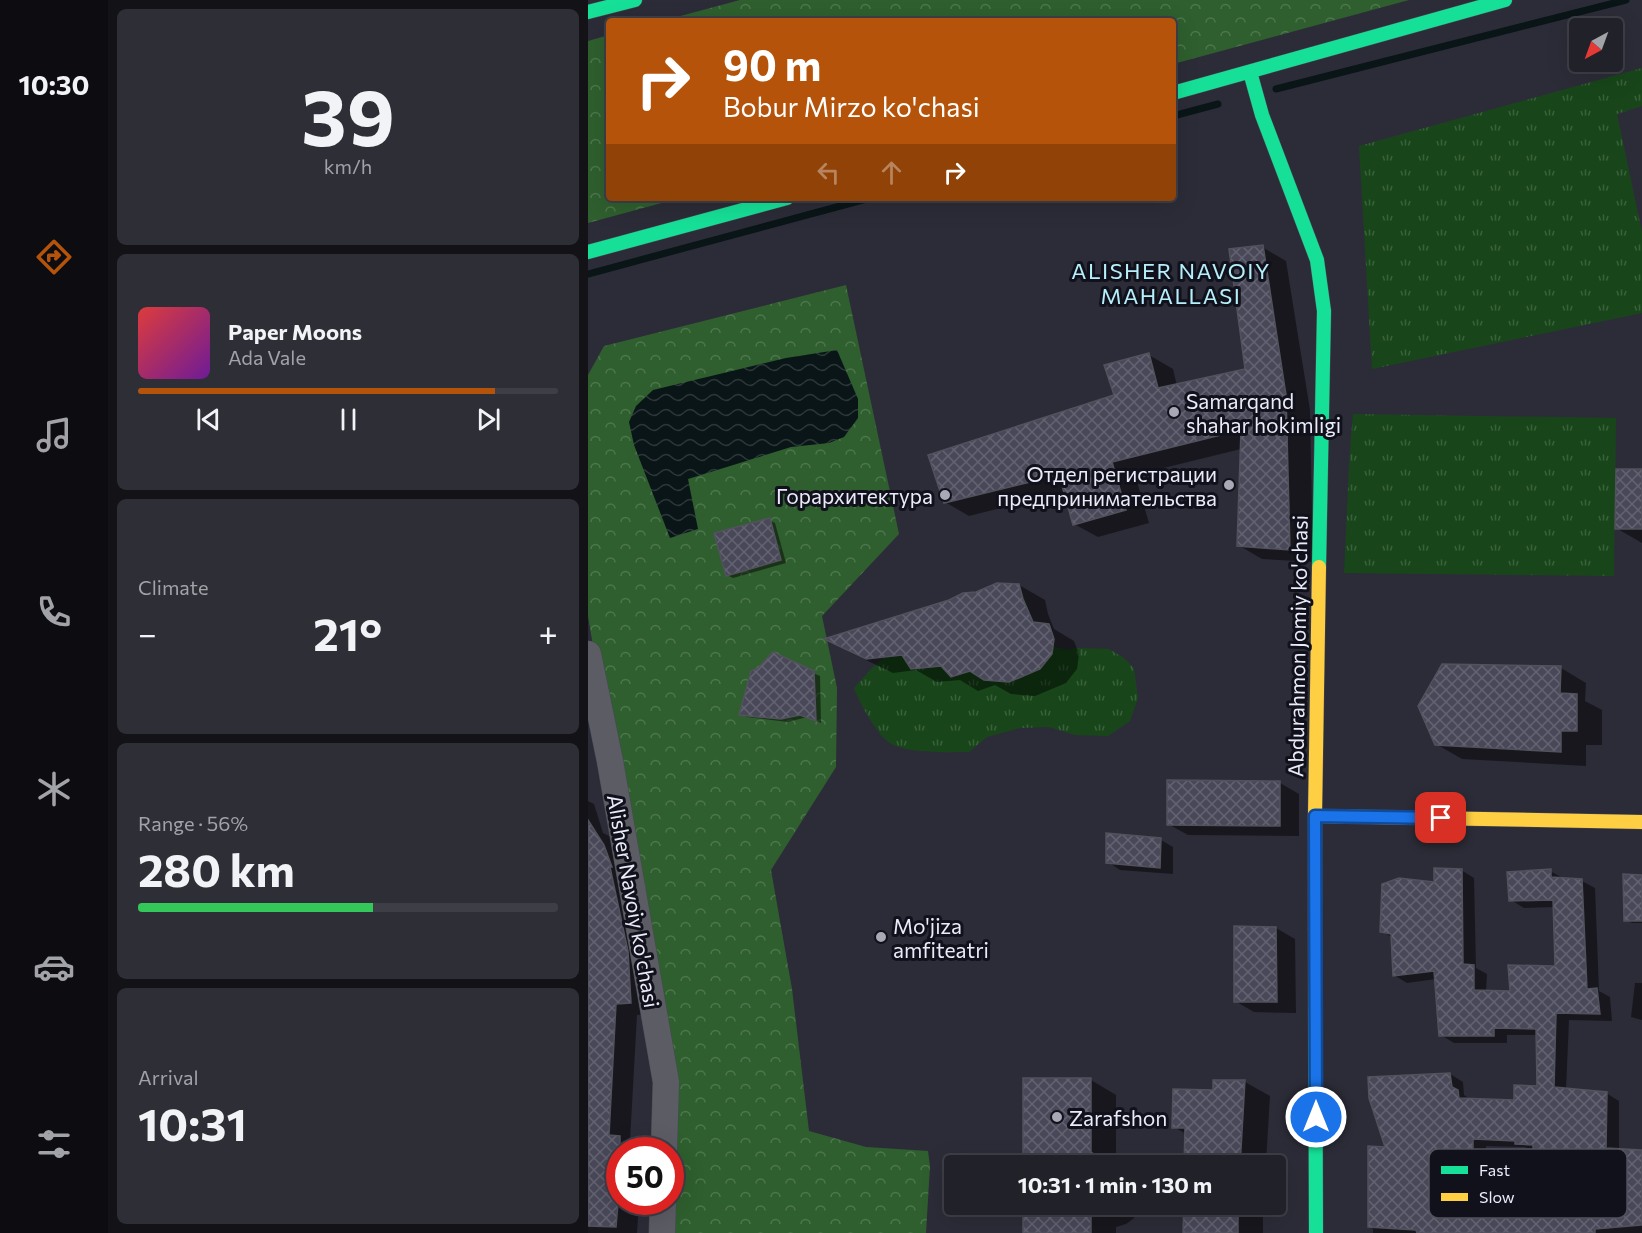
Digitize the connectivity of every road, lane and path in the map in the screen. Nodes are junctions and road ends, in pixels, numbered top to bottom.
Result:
1 (635, 0) edge
2 (1505, 0) edge
3 (588, 12) edge
4 (1250, 72) junction
5 (1176, 92) edge
6 (777, 201) edge
7 (588, 252) edge
8 (588, 654) edge
9 (1315, 816) junction
10 (1642, 822) edge
11 (664, 1137) edge
12 (663, 1215) edge
13 (662, 1233) edge
14 (1316, 1233) edge

1 - 3 main road
2 - 4 main road
4 - 5 main road
4 - 9 main road, Abdurahmon Jomiy ko'chasi
6 - 7 main road
8 - 11 street, Alisher Navoiy ko'chasi
9 - 10 main road
9 - 14 main road, Abdurahmon Jomiy ko'chasi
12 - 13 street

